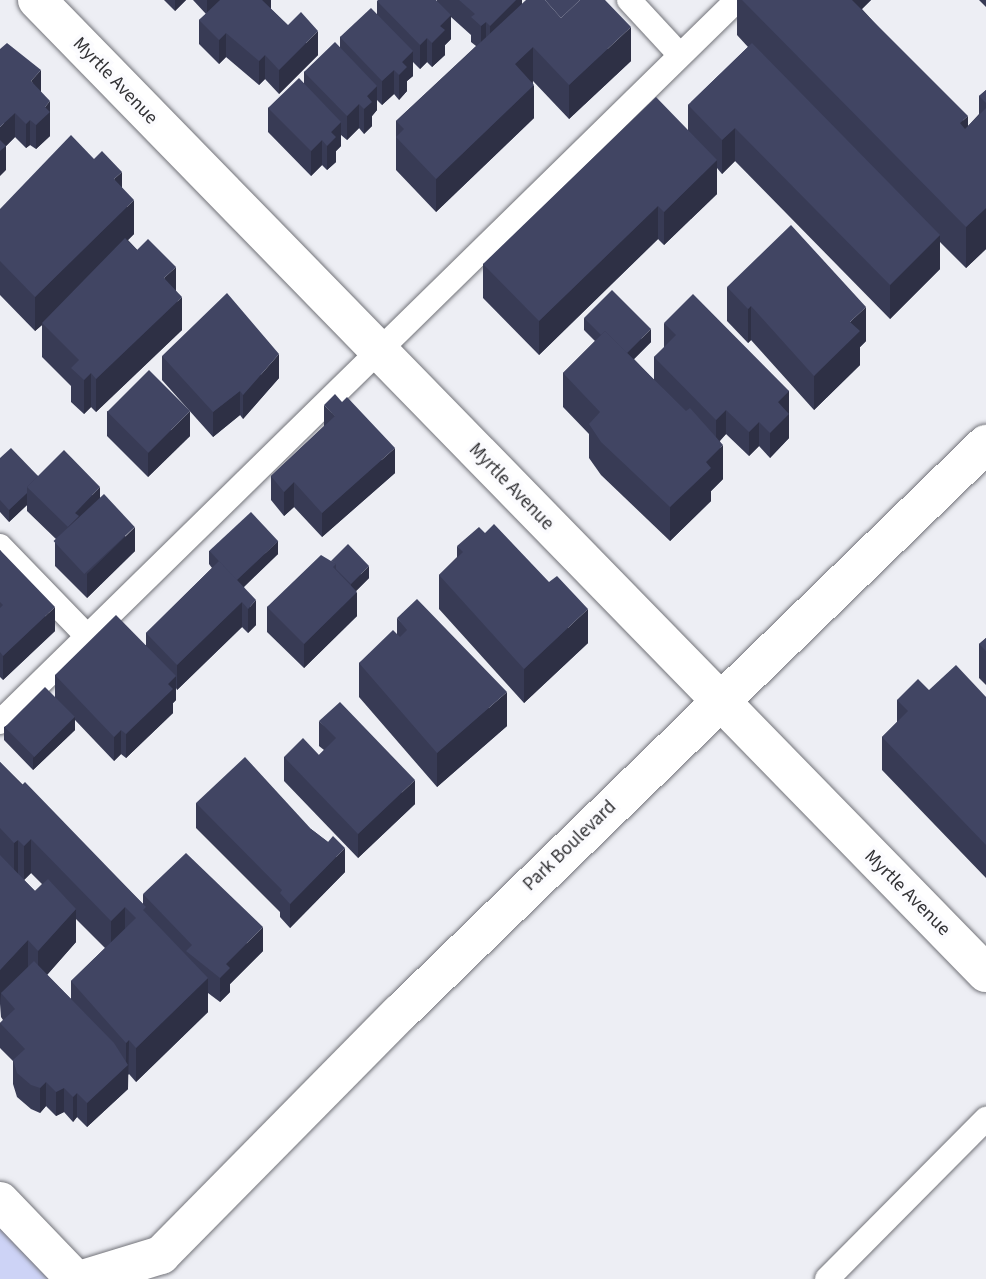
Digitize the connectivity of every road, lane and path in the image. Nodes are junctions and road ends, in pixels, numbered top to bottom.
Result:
1 (37, 0) edge
2 (629, 0) edge
3 (737, 0) edge
4 (680, 55) junction
5 (377, 349) junction
6 (986, 444) edge
7 (0, 546) edge
8 (88, 636) junction
9 (718, 702) junction
10 (0, 722) edge
11 (986, 973) edge
12 (986, 1119) edge
13 (0, 1201) edge
14 (158, 1267) edge
15 (75, 1279) edge
16 (83, 1279) edge
17 (827, 1279) edge

1 - 5 street, Myrtle Avenue
2 - 4 lane
3 - 4 lane
4 - 5 lane
5 - 8 lane
5 - 9 street, Myrtle Avenue
6 - 9 street, Park Boulevard
7 - 8 lane
8 - 10 lane
9 - 11 street, Myrtle Avenue
9 - 14 street, Park Boulevard
12 - 17 lane
13 - 15 street
14 - 16 street, Park Boulevard

